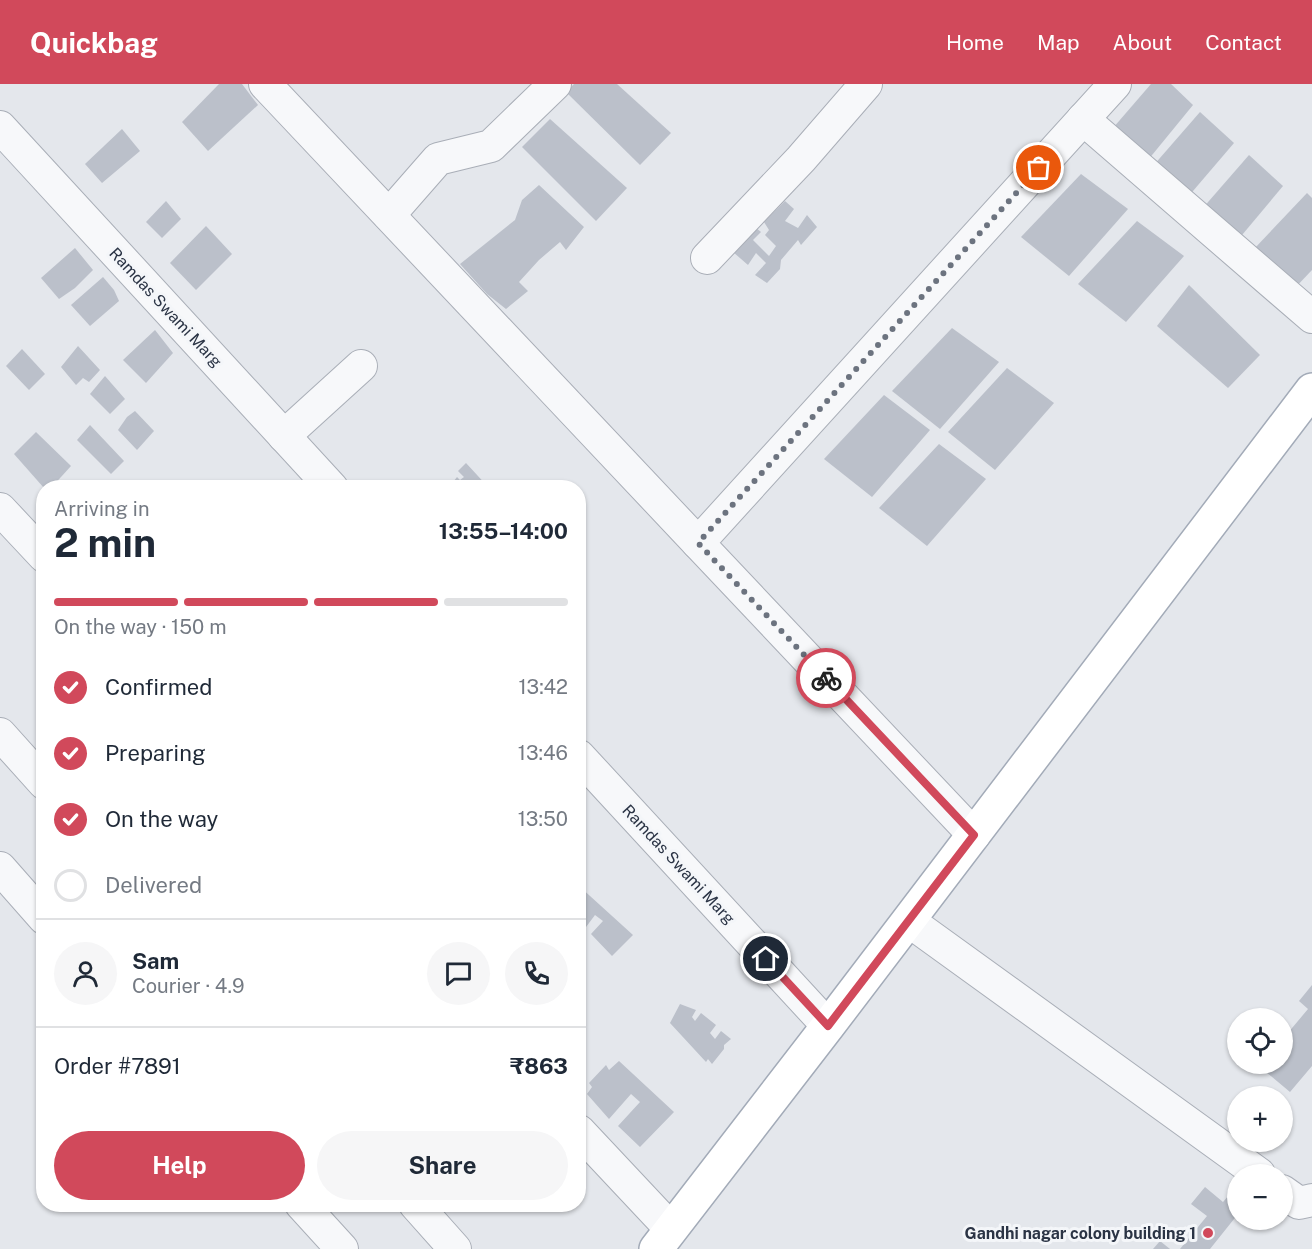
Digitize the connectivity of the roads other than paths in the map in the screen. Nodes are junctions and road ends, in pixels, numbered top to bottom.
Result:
1 (265, 84) edge
2 (555, 84) edge
3 (866, 84) edge
4 (1115, 84) edge
5 (1083, 119) junction
6 (0, 127) edge
7 (389, 215) junction
8 (707, 258) dead end
9 (1312, 317) edge
10 (362, 366) dead end
11 (1312, 390) edge
12 (284, 436) junction
13 (325, 480) edge
14 (0, 509) edge
15 (698, 543) junction
16 (36, 547) edge
17 (0, 734) edge
18 (586, 764) edge
19 (36, 774) edge
20 (974, 835) junction
21 (0, 868) edge
22 (36, 909) edge
23 (909, 921) junction
24 (828, 1026) junction
25 (586, 1140) edge
26 (1245, 1164) edge
27 (1293, 1199) edge
28 (1312, 1200) edge
29 (308, 1212) edge
30 (423, 1212) edge
31 (663, 1239) edge
32 (342, 1249) edge
33 (455, 1249) edge

1 - 7 street
2 - 7 street
3 - 8 street
4 - 5 street
5 - 9 street
5 - 15 street
6 - 12 street, Ramdas Swami Marg
7 - 15 street
10 - 12 street
11 - 20 main road
12 - 13 street, Ramdas Swami Marg
14 - 16 street
15 - 20 street
17 - 19 street
18 - 24 street, Ramdas Swami Marg
20 - 23 main road
21 - 22 street
23 - 24 main road
23 - 26 street
24 - 31 main road
25 - 31 street
27 - 28 street
29 - 32 street
30 - 33 street

